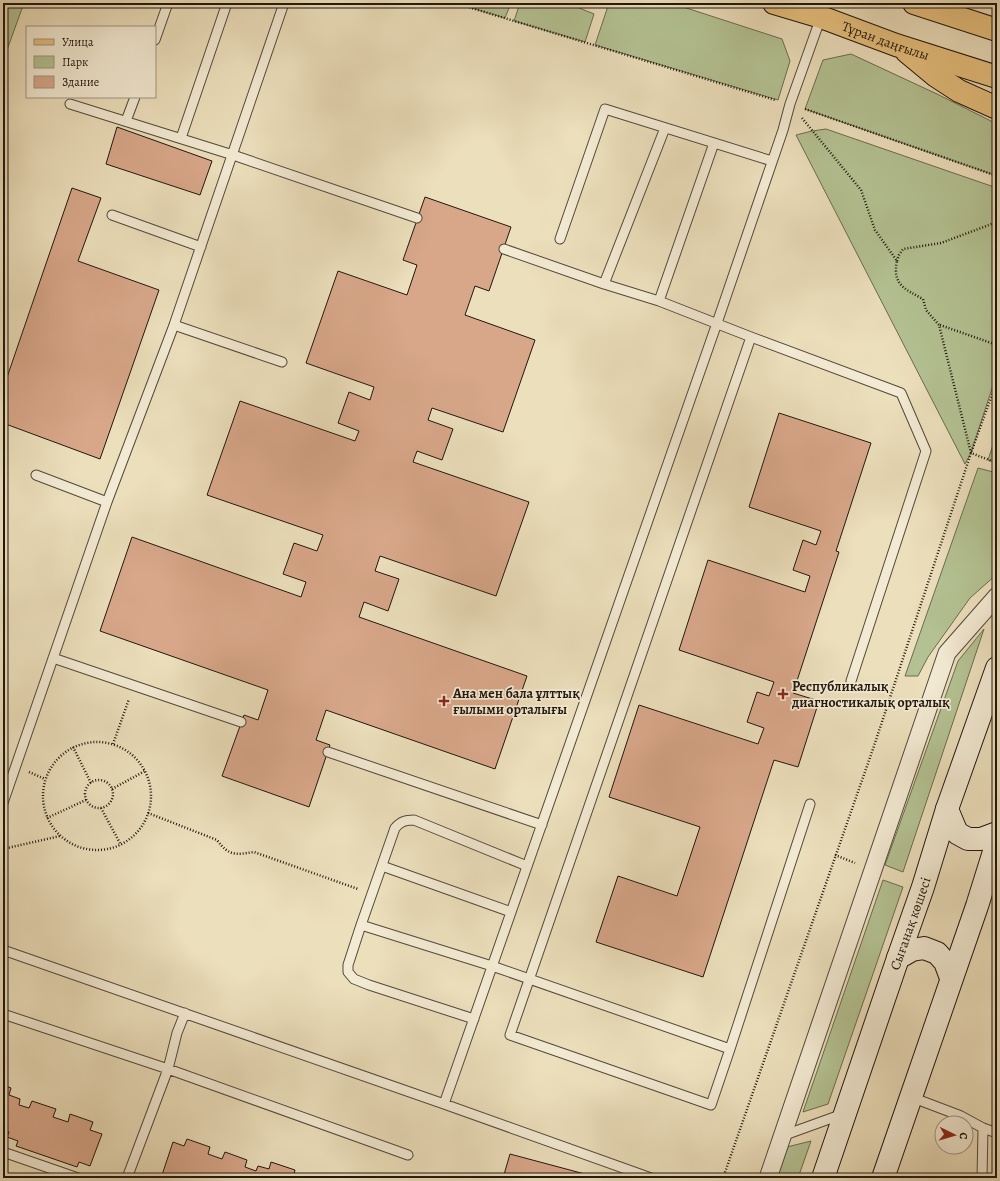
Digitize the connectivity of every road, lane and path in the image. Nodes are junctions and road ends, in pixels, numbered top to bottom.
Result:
1 (168, 3) edge
2 (227, 3) edge
3 (284, 3) edge
4 (455, 3) edge
5 (774, 3) edge
6 (914, 3) edge
7 (997, 17) edge
8 (821, 18) junction
9 (962, 19) junction
10 (997, 30) edge
11 (156, 37) edge
12 (896, 45) junction
13 (997, 76) edge
14 (135, 98) edge
15 (70, 104) dead end
16 (790, 104) junction
17 (997, 108) edge
18 (126, 121) junction
19 (664, 128) junction
20 (181, 138) junction
21 (714, 143) junction
22 (233, 155) junction
23 (772, 161) junction
24 (997, 176) edge
25 (112, 215) dead end
26 (417, 218) dead end
27 (997, 222) edge
28 (560, 240) dead end
29 (201, 247) junction
30 (504, 249) dead end
31 (897, 261) junction
32 (604, 284) junction
33 (659, 301) junction
34 (717, 323) junction
35 (174, 325) junction
36 (939, 325) junction
37 (751, 338) junction
38 (997, 345) edge
39 (282, 362) dead end
40 (997, 381) edge
41 (971, 453) junction
42 (997, 463) edge
43 (36, 475) dead end
44 (107, 502) junction
45 (997, 596) edge
46 (53, 658) junction
47 (997, 668) edge
48 (851, 681) dead end
49 (134, 686) junction
50 (241, 722) dead end
51 (113, 744) junction
52 (73, 747) junction
53 (328, 752) dead end
54 (145, 771) junction
55 (91, 783) junction
56 (112, 789) junction
57 (86, 800) junction
58 (3, 803) edge
59 (810, 804) dead end
60 (101, 808) junction
61 (947, 809) junction
62 (148, 813) junction
63 (47, 818) junction
64 (542, 825) junction
65 (997, 833) edge
66 (60, 836) junction
67 (997, 842) edge
68 (121, 844) junction
69 (3, 849) edge
70 (835, 855) junction
71 (855, 863) dead end
72 (382, 866) junction
73 (527, 866) junction
74 (372, 894) junction
75 (511, 912) junction
76 (361, 925) junction
77 (3, 950) edge
78 (898, 958) junction
79 (492, 966) junction
80 (951, 978) junction
81 (529, 979) junction
82 (185, 1013) junction
83 (3, 1014) edge
84 (474, 1019) junction
85 (730, 1049) junction
86 (168, 1069) junction
87 (911, 1097) junction
88 (444, 1104) junction
89 (845, 1114) junction
90 (983, 1128) junction
91 (997, 1133) edge
92 (782, 1136) junction
93 (3, 1152) edge
94 (408, 1154) dead end
95 (78, 1178) edge
96 (127, 1178) edge
97 (651, 1178) edge
98 (723, 1178) edge
99 (768, 1178) edge
100 (823, 1178) edge
101 (883, 1178) edge
102 (982, 1178) edge

1 - 11 lane
2 - 20 lane
3 - 22 lane
4 - 16 path
5 - 8 main road, Тұран даңғылы
6 - 9 main road
7 - 9 main road
8 - 12 main road, Тұран даңғылы
8 - 16 lane
9 - 10 main road
12 - 13 main road, Тұран даңғылы
12 - 17 main road
14 - 18 lane
15 - 18 lane
16 - 23 lane
16 - 24 path
16 - 31 path
18 - 20 lane
19 - 21 lane
19 - 28 lane
19 - 32 lane
20 - 22 lane
21 - 23 lane
21 - 33 lane
22 - 26 lane
22 - 29 lane
23 - 34 lane
25 - 29 lane
27 - 31 path
29 - 35 lane
30 - 32 lane
31 - 36 path
32 - 33 lane
33 - 34 lane
34 - 37 lane
34 - 64 lane
35 - 39 lane
35 - 44 lane
36 - 38 path
36 - 41 path
37 - 48 lane
37 - 81 lane
40 - 41 path
41 - 42 path
41 - 70 path
43 - 44 lane
44 - 46 lane
45 - 92 street
46 - 49 lane
46 - 58 lane
47 - 61 main road, Сығанақ көшесі
49 - 50 lane
49 - 51 path
51 - 52 path
51 - 54 path
52 - 55 path
52 - 63 path
53 - 64 lane
54 - 56 path
54 - 62 path
55 - 56 path
55 - 57 path
56 - 60 path
57 - 60 path
57 - 63 path
59 - 85 lane
60 - 68 path
61 - 65 main road
61 - 78 main road, Сығанақ көшесі
62 - 68 path
62 - 74 path
63 - 66 path
64 - 73 lane
66 - 68 path
66 - 69 path
67 - 80 main road
70 - 71 path
70 - 98 path
72 - 73 lane
72 - 74 lane
72 - 75 lane
73 - 75 lane
74 - 76 lane
75 - 79 lane
76 - 79 lane
76 - 84 lane
77 - 82 lane
78 - 80 main road
78 - 89 main road, Сығанақ көшесі
79 - 81 lane
79 - 84 lane
80 - 87 main road
81 - 85 lane
81 - 85 lane
82 - 86 lane
82 - 88 lane
83 - 86 lane
84 - 88 lane
86 - 94 lane
86 - 96 lane
87 - 90 lane
87 - 101 main road
88 - 97 lane
89 - 92 lane
89 - 100 main road, Сығанақ көшесі
90 - 91 lane
90 - 102 lane
92 - 99 street
93 - 95 lane

